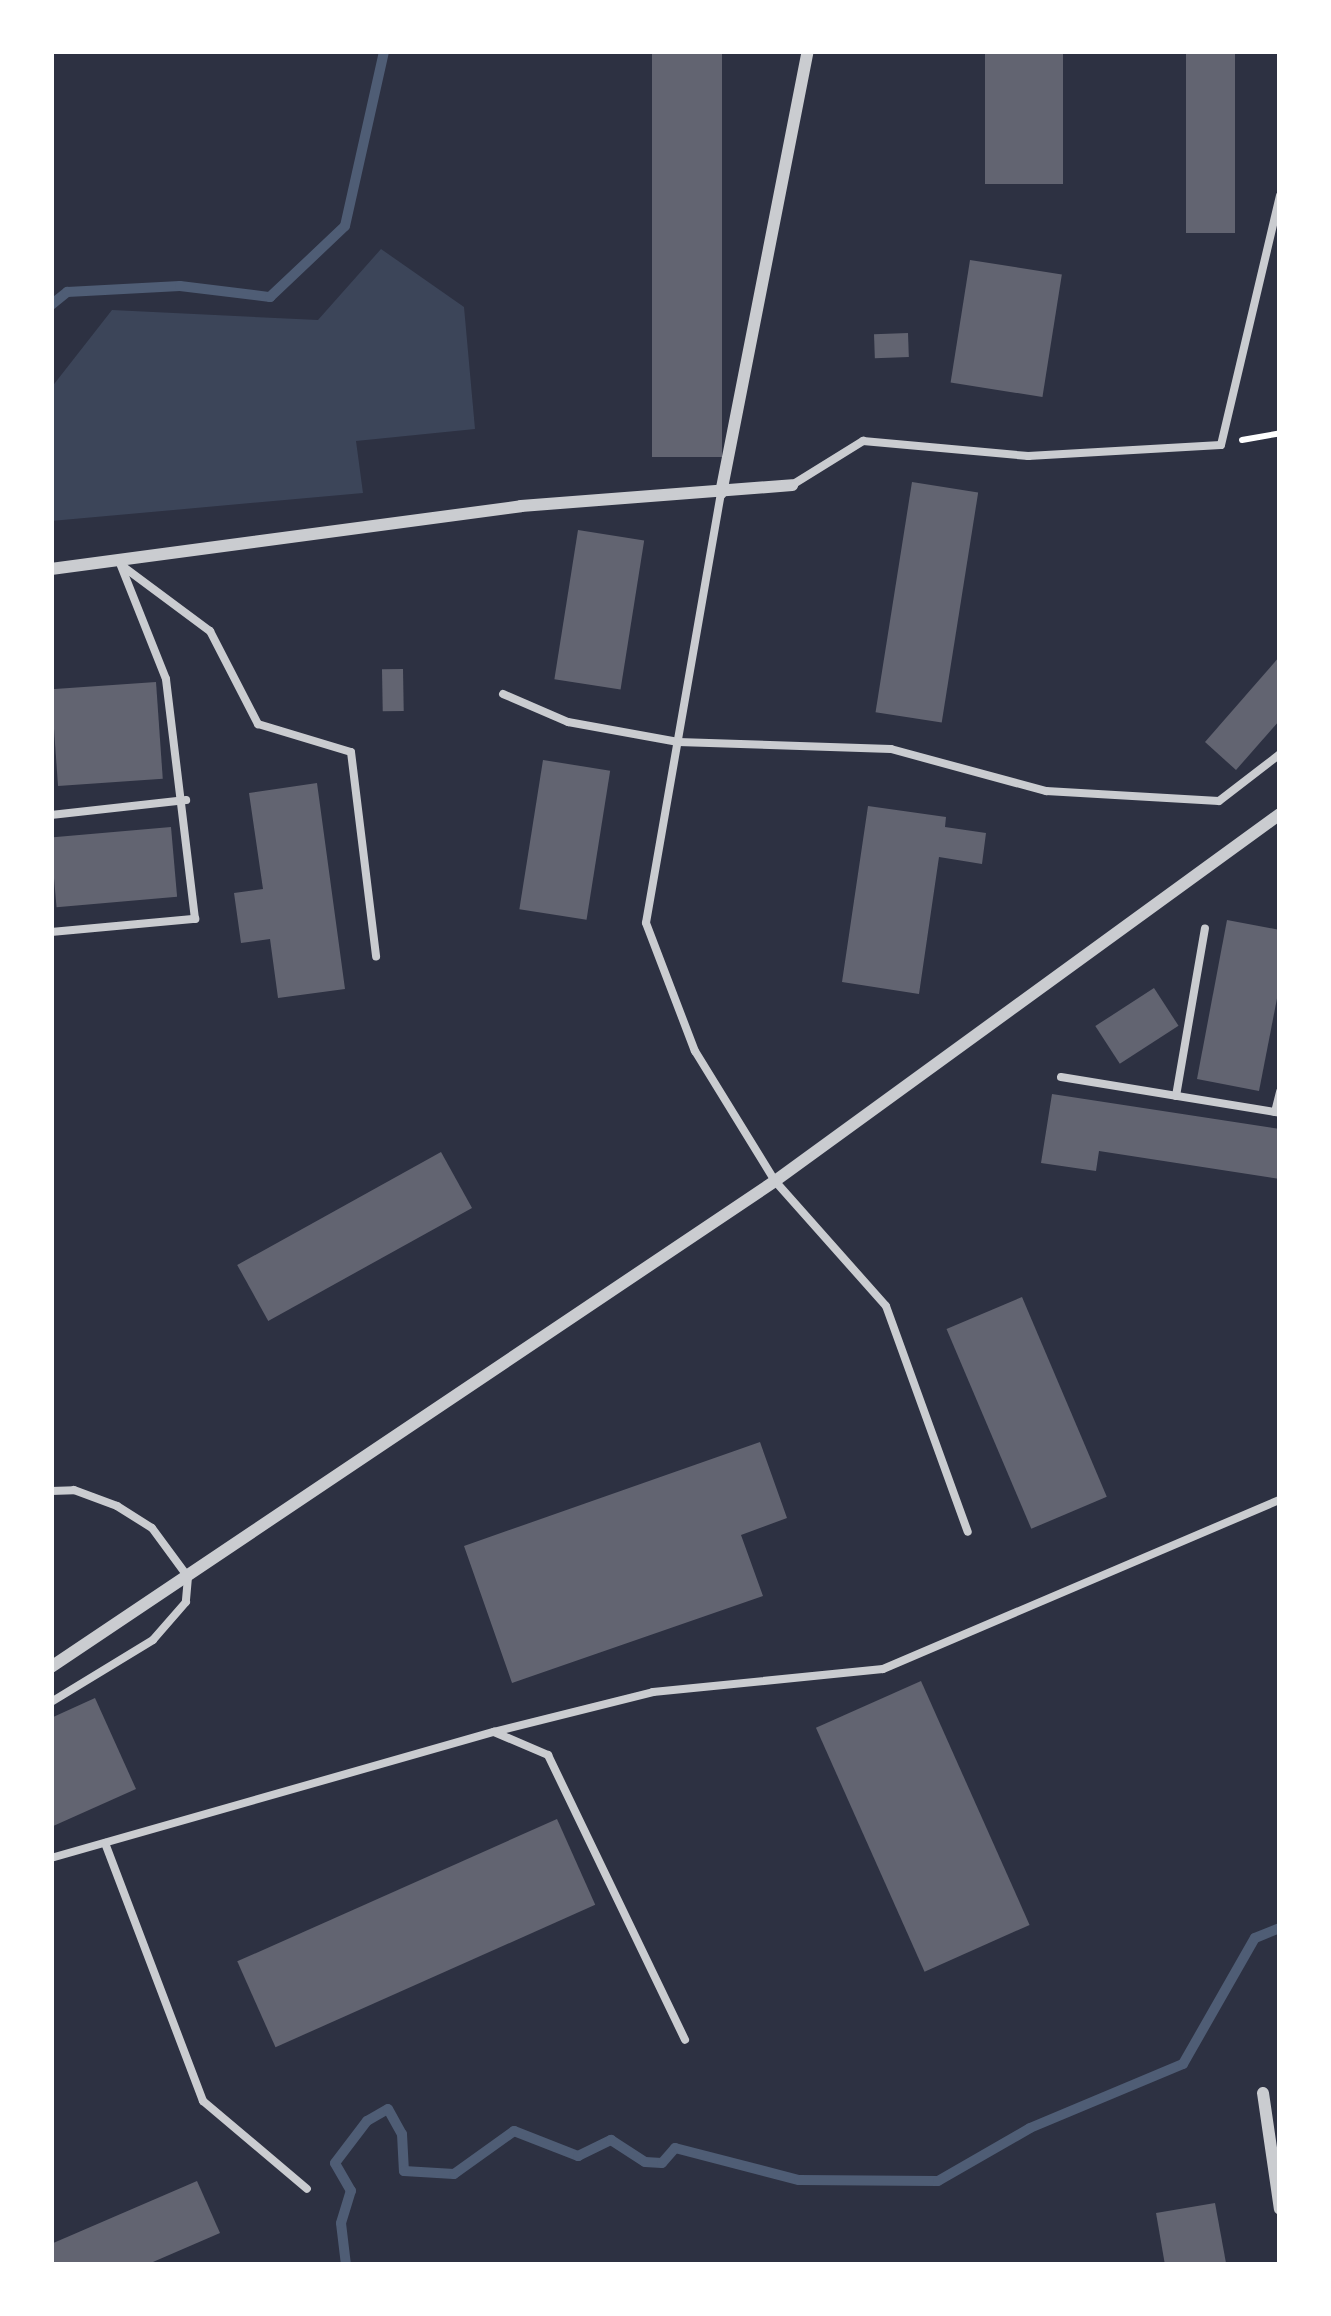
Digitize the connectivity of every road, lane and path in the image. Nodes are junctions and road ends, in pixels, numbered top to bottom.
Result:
1 (808, 51) edge
2 (1280, 196) edge
3 (1280, 433) edge
4 (1221, 445) junction
5 (792, 484) joint
6 (722, 493) junction
7 (121, 565) junction
8 (51, 568) edge
9 (503, 694) dead end
10 (678, 742) junction
11 (1280, 754) edge
12 (185, 800) junction
13 (51, 814) edge
14 (1280, 814) edge
15 (1205, 928) dead end
16 (51, 932) edge
17 (376, 956) dead end
18 (1061, 1077) dead end
19 (1280, 1092) edge
20 (1176, 1096) junction
21 (1278, 1112) edge
22 (775, 1181) junction
23 (51, 1491) edge
24 (1280, 1500) edge
25 (968, 1532) dead end
26 (188, 1577) junction
27 (51, 1667) edge
28 (51, 1702) edge
29 (494, 1732) junction
30 (105, 1843) junction
31 (51, 1858) edge
32 (685, 2040) dead end
33 (1263, 2093) dead end
34 (307, 2189) dead end
35 (1280, 2209) edge

1 - 6 street
2 - 4 lane
3 - 4 path
4 - 5 lane
5 - 6 street
6 - 7 street
6 - 10 lane
7 - 8 street
7 - 12 lane
7 - 17 lane
9 - 10 lane
10 - 11 lane
10 - 22 lane
12 - 13 lane
12 - 16 lane
14 - 22 street
15 - 20 lane
18 - 20 lane
19 - 21 lane
20 - 21 lane
22 - 25 lane
22 - 26 street
23 - 26 lane
24 - 29 lane
26 - 27 street
26 - 28 lane
29 - 30 lane
29 - 32 lane
30 - 31 lane
30 - 34 lane
33 - 35 street

